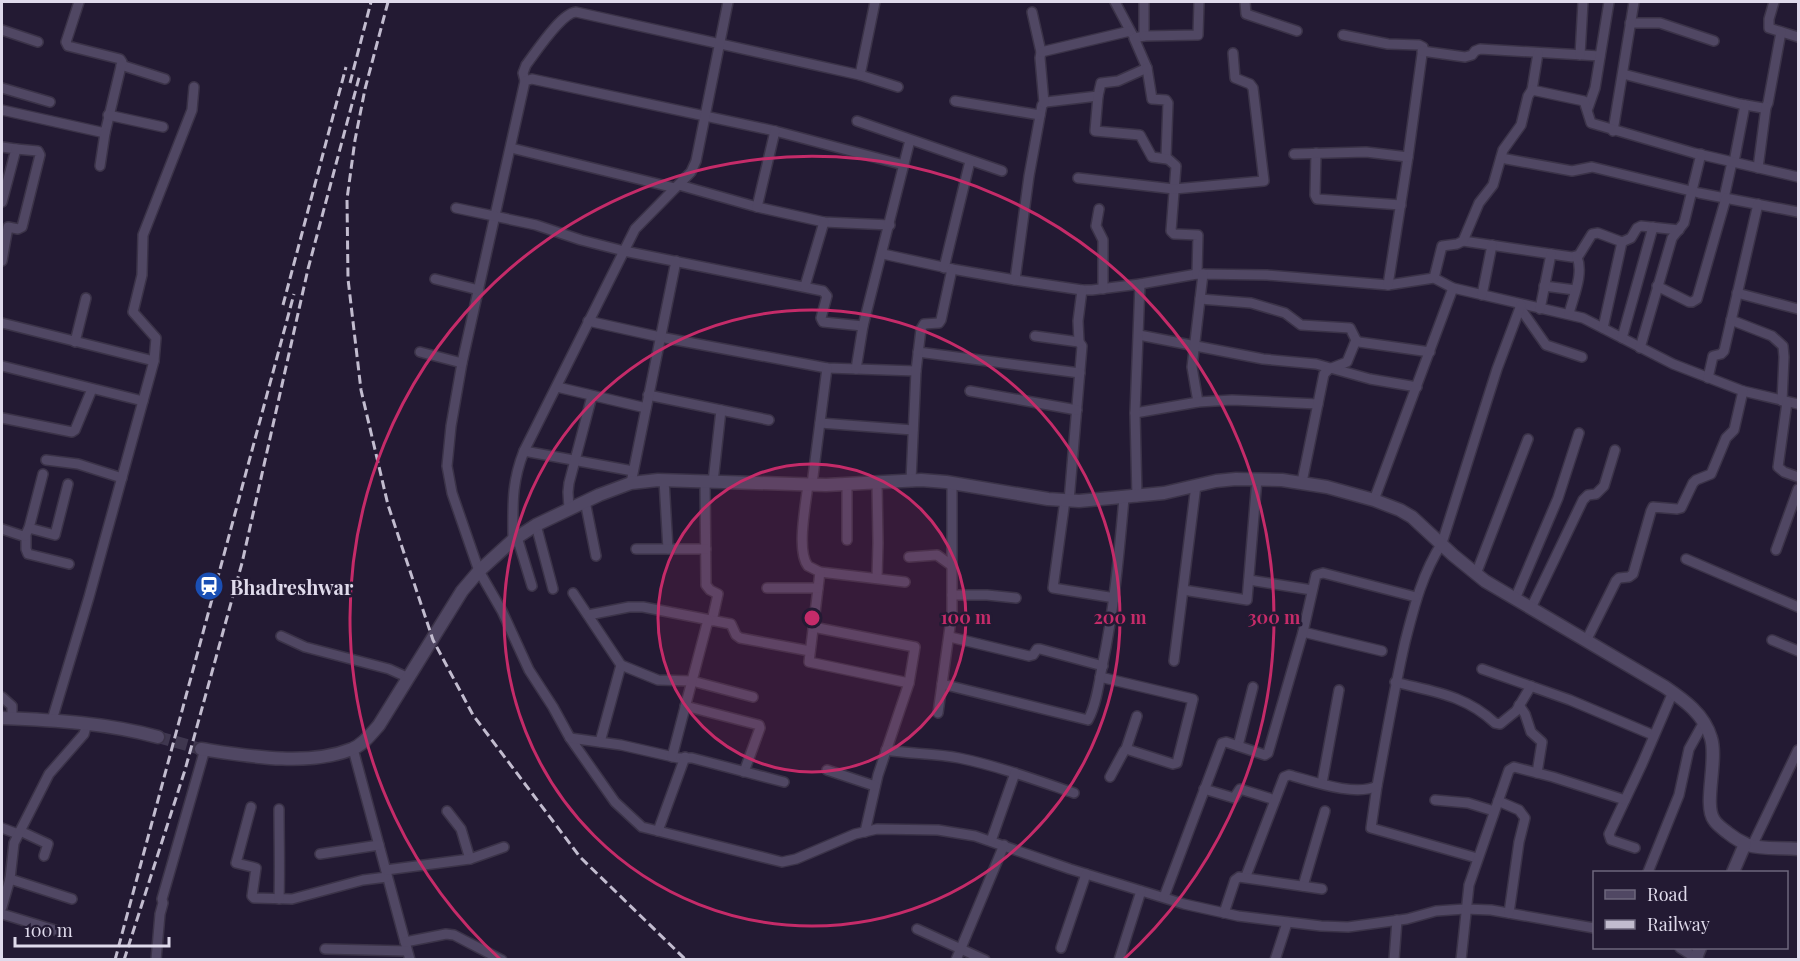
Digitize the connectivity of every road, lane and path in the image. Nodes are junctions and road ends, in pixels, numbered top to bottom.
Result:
1 (79, 2) edge
2 (728, 2) edge
3 (875, 2) edge
4 (1115, 2) edge
5 (1144, 2) edge
6 (1199, 2) edge
7 (1245, 2) edge
8 (1583, 2) edge
9 (1609, 2) edge
10 (1634, 2) edge
11 (1774, 2) edge
12 (1032, 12) dead end
13 (1630, 23) junction
14 (2, 30) edge
15 (1297, 31) dead end
16 (1781, 33) junction
17 (1136, 35) junction
18 (1343, 35) dead end
19 (1798, 37) edge
20 (1714, 41) dead end
21 (38, 42) dead end
22 (720, 43) junction
23 (1422, 51) junction
24 (1041, 52) junction
25 (1233, 53) dead end
26 (1538, 53) junction
27 (1580, 55) junction
28 (1600, 56) junction
29 (121, 65) junction
30 (1147, 68) junction
31 (1623, 74) junction
32 (860, 75) junction
33 (165, 79) dead end
34 (525, 81) junction
35 (194, 87) dead end
36 (898, 87) dead end
37 (2, 88) edge
38 (1532, 90) junction
39 (1098, 96) junction
40 (955, 100) dead end
41 (50, 102) dead end
42 (1044, 103) junction
43 (1745, 105) junction
44 (1766, 107) junction
45 (1588, 108) junction
46 (2, 110) edge
47 (108, 115) junction
48 (1040, 115) junction
49 (705, 118) junction
50 (857, 121) dead end
51 (163, 128) dead end
52 (775, 131) junction
53 (1612, 131) junction
54 (105, 133) junction
55 (910, 140) junction
56 (2, 147) edge
57 (511, 148) junction
58 (16, 149) junction
59 (1316, 153) junction
60 (1294, 154) dead end
61 (1701, 154) junction
62 (1408, 157) junction
63 (1501, 158) junction
64 (1167, 159) junction
65 (970, 161) junction
66 (1733, 162) junction
67 (904, 165) junction
68 (100, 166) dead end
69 (1758, 168) junction
70 (1002, 171) dead end
71 (1798, 177) edge
72 (1078, 178) dead end
73 (677, 187) junction
74 (1174, 189) junction
75 (1692, 191) junction
76 (1725, 198) junction
77 (2, 202) edge
78 (1758, 204) junction
79 (1401, 205) junction
80 (757, 207) junction
81 (456, 208) dead end
82 (1099, 209) dead end
83 (1798, 212) edge
84 (495, 216) junction
85 (824, 222) junction
86 (890, 225) junction
87 (5, 226) edge
88 (1653, 227) junction
89 (1679, 230) junction
90 (1463, 241) junction
91 (1622, 242) junction
92 (1492, 245) junction
93 (624, 251) junction
94 (883, 254) junction
95 (1551, 254) junction
96 (1577, 257) junction
97 (2, 261) edge
98 (676, 261) junction
99 (948, 268) junction
100 (1200, 274) junction
101 (435, 279) dead end
102 (1434, 279) junction
103 (1015, 280) junction
104 (1140, 284) junction
105 (1388, 285) junction
106 (805, 286) junction
107 (1544, 286) junction
108 (1657, 286) junction
109 (1453, 288) junction
110 (1103, 289) junction
111 (479, 290) junction
112 (1082, 290) junction
113 (1575, 290) junction
114 (1737, 293) junction
115 (1482, 295) junction
116 (86, 298) dead end
117 (1200, 299) junction
118 (1521, 307) junction
119 (1540, 309) junction
120 (1798, 309) edge
121 (1569, 314) junction
122 (1731, 320) junction
123 (588, 321) junction
124 (2, 323) edge
125 (863, 326) junction
126 (1603, 328) junction
127 (1139, 335) junction
128 (1035, 336) dead end
129 (660, 337) junction
130 (1622, 338) junction
131 (1356, 340) junction
132 (75, 342) junction
133 (1079, 342) junction
134 (1193, 347) junction
135 (1640, 348) junction
136 (420, 352) dead end
137 (918, 352) junction
138 (1430, 352) junction
139 (1582, 357) dead end
140 (154, 361) junction
141 (462, 363) junction
142 (2, 366) edge
143 (827, 368) junction
144 (856, 369) junction
145 (1329, 369) junction
146 (916, 371) junction
147 (1080, 373) junction
148 (1708, 378) junction
149 (558, 387) junction
150 (1417, 387) junction
151 (92, 389) junction
152 (970, 391) dead end
153 (1743, 391) junction
154 (648, 395) junction
155 (592, 396) junction
156 (143, 401) junction
157 (1197, 402) junction
158 (1784, 402) junction
159 (1798, 404) edge
160 (1318, 405) junction
161 (646, 408) junction
162 (721, 410) junction
163 (1077, 410) junction
164 (1135, 413) junction
165 (2, 418) edge
166 (769, 420) dead end
167 (820, 423) junction
168 (913, 430) junction
169 (1579, 433) dead end
170 (1528, 439) dead end
171 (1615, 450) dead end
172 (524, 451) junction
173 (46, 460) dead end
174 (576, 461) junction
175 (43, 474) dead end
176 (632, 477) junction
177 (1798, 477) edge
178 (122, 478) junction
179 (1257, 479) junction
180 (664, 480) junction
181 (910, 480) junction
182 (709, 482) junction
183 (877, 482) junction
184 (1302, 482) junction
185 (952, 483) junction
186 (68, 484) dead end
187 (810, 484) junction
188 (847, 484) junction
189 (1196, 485) junction
190 (1798, 489) edge
191 (1131, 498) junction
192 (1067, 500) junction
193 (1374, 500) junction
194 (585, 501) junction
195 (570, 509) junction
196 (536, 525) junction
197 (2, 529) edge
198 (27, 532) junction
199 (515, 539) junction
200 (846, 540) dead end
201 (1442, 543) junction
202 (636, 549) dead end
203 (668, 549) junction
204 (706, 549) junction
205 (1776, 550) dead end
206 (596, 556) dead end
207 (909, 556) dead end
208 (1686, 559) dead end
209 (69, 564) dead end
210 (951, 565) junction
211 (479, 571) junction
212 (820, 572) junction
213 (1476, 574) junction
214 (877, 578) junction
215 (1249, 580) junction
216 (905, 582) dead end
217 (532, 586) dead end
218 (767, 588) dead end
219 (818, 588) junction
220 (553, 589) dead end
221 (1182, 590) junction
222 (1312, 590) junction
223 (573, 593) dead end
224 (952, 595) junction
225 (1416, 597) junction
226 (1016, 598) dead end
227 (1114, 598) junction
228 (1515, 599) junction
229 (1798, 607) edge
230 (1531, 608) junction
231 (588, 615) junction
232 (710, 620) junction
233 (813, 627) junction
234 (1303, 632) junction
235 (281, 636) dead end
236 (950, 637) junction
237 (1772, 640) dead end
238 (1586, 641) junction
239 (810, 651) junction
240 (1382, 651) dead end
241 (1798, 651) edge
242 (1174, 661) dead end
243 (621, 665) junction
244 (1102, 666) junction
245 (1482, 669) dead end
246 (1100, 677) junction
247 (409, 678) junction
248 (692, 681) junction
249 (1395, 682) junction
250 (909, 683) junction
251 (942, 684) junction
252 (1531, 686) junction
253 (1253, 687) dead end
254 (1339, 690) dead end
255 (1673, 692) junction
256 (2, 697) edge
257 (753, 697) dead end
258 (1520, 705) junction
259 (685, 706) junction
260 (938, 712) dead end
261 (1137, 717) dead end
262 (7, 719) edge
263 (52, 720) junction
264 (1704, 722) junction
265 (87, 723) junction
266 (1653, 735) junction
267 (158, 737) tunnel mouth
268 (570, 738) junction
269 (600, 742) junction
270 (1238, 746) junction
271 (203, 749) joint
272 (353, 749) junction
273 (1126, 749) junction
274 (886, 750) junction
275 (1798, 753) edge
276 (672, 757) junction
277 (685, 757) junction
278 (827, 770) dead end
279 (744, 772) junction
280 (1014, 773) junction
281 (1537, 773) junction
282 (1110, 777) dead end
283 (784, 782) dead end
284 (1322, 783) junction
285 (875, 786) junction
286 (1377, 786) junction
287 (1204, 789) junction
288 (1074, 793) dead end
289 (1275, 800) junction
290 (1435, 800) dead end
291 (1625, 800) junction
292 (1498, 801) junction
293 (251, 807) dead end
294 (279, 808) dead end
295 (1325, 811) dead end
296 (1494, 811) junction
297 (447, 812) dead end
298 (2, 828) edge
299 (658, 831) junction
300 (865, 832) junction
301 (19, 833) junction
302 (991, 841) junction
303 (379, 845) junction
304 (1004, 845) junction
305 (1748, 845) junction
306 (504, 847) dead end
307 (1635, 848) dead end
308 (1798, 849) edge
309 (320, 854) dead end
310 (44, 856) dead end
311 (1477, 858) junction
312 (470, 859) junction
313 (1649, 871) edge
314 (1733, 871) edge
315 (387, 873) junction
316 (1086, 874) junction
317 (1246, 876) junction
318 (10, 879) junction
319 (1303, 886) junction
320 (1322, 889) dead end
321 (1141, 891) junction
322 (1164, 897) junction
323 (72, 899) dead end
324 (279, 899) junction
325 (2, 907) edge
326 (1465, 909) junction
327 (1224, 913) junction
328 (1509, 913) junction
329 (2, 914) edge
330 (1397, 920) junction
331 (1287, 923) junction
332 (1593, 928) edge
333 (917, 929) dead end
334 (58, 931) dead end
335 (1061, 948) dead end
336 (325, 949) dead end
337 (960, 949) junction
338 (1682, 949) edge
339 (407, 951) edge
340 (1697, 956) edge
341 (156, 960) edge
342 (502, 960) edge
343 (956, 960) edge
344 (984, 960) edge
345 (1119, 960) edge
346 (1276, 960) edge
347 (1394, 960) edge
348 (1461, 960) edge

1 - 29 street
2 - 22 street
3 - 32 street
4 - 17 street
5 - 17 street
6 - 17 street
7 - 15 street
8 - 27 street
9 - 28 street
10 - 13 street
11 - 16 street
12 - 24 street
13 - 20 street
13 - 31 street
14 - 21 street
16 - 19 street
16 - 44 street
17 - 24 street
17 - 30 street
18 - 23 street
22 - 32 street
22 - 34 street
22 - 49 street
23 - 26 street
23 - 62 street
24 - 42 street
25 - 74 street
26 - 27 street
26 - 38 street
27 - 28 street
28 - 45 street
29 - 33 street
29 - 47 street
30 - 39 street
30 - 64 street
31 - 43 street
31 - 53 street
32 - 36 street
34 - 49 street
34 - 57 street
35 - 140 street
37 - 41 street
38 - 45 street
38 - 63 street
39 - 42 street
39 - 64 street
40 - 48 street
42 - 48 street
43 - 44 street
43 - 66 street
44 - 69 street
45 - 53 street
46 - 54 street
47 - 51 street
47 - 54 street
48 - 103 street
49 - 52 street
49 - 73 street
50 - 55 street
52 - 67 street
52 - 80 street
53 - 61 street
54 - 68 street
55 - 65 street
55 - 67 street
56 - 58 street
57 - 73 street
57 - 84 street
58 - 77 street
58 - 87 street
59 - 60 street
59 - 62 street
59 - 79 street
61 - 66 street
61 - 75 street
62 - 79 street
63 - 75 street
63 - 90 street
64 - 74 street
65 - 70 street
65 - 99 street
66 - 69 street
66 - 76 street
67 - 86 street
69 - 71 street
72 - 74 street
73 - 80 street
73 - 93 street
74 - 100 street
75 - 76 street
75 - 89 street
76 - 78 street
76 - 108 street
78 - 83 street
78 - 114 street
79 - 105 street
80 - 85 street
81 - 84 street
82 - 110 street
84 - 93 street
84 - 111 street
85 - 86 street
85 - 106 street
86 - 94 street
87 - 97 street
88 - 89 street
88 - 91 street
88 - 130 street
89 - 108 street
90 - 92 street
90 - 102 street
91 - 96 street
91 - 126 street
92 - 95 street
92 - 115 street
93 - 98 street
93 - 123 street
94 - 99 street
94 - 125 street
95 - 96 street
95 - 107 street
96 - 113 street
98 - 106 street
98 - 129 street
99 - 103 street
99 - 137 street
100 - 104 street
100 - 105 street
100 - 117 street
101 - 111 street
102 - 105 street
102 - 109 street
103 - 112 street
104 - 110 street
104 - 127 street
106 - 125 street
107 - 113 street
107 - 119 street
108 - 135 street
109 - 115 street
109 - 138 street
110 - 112 street
111 - 141 street
112 - 133 street
113 - 121 street
114 - 120 street
114 - 122 street
115 - 118 street
116 - 132 street
117 - 131 street
117 - 134 street
118 - 119 street
118 - 139 street
118 - 201 street
119 - 121 street
121 - 126 street
122 - 148 street
122 - 158 street
123 - 129 street
123 - 149 street
124 - 132 street
125 - 144 street
126 - 130 street
127 - 134 street
127 - 164 street
128 - 133 street
129 - 143 street
129 - 154 street
130 - 135 street
131 - 138 street
131 - 145 street
132 - 140 street
133 - 147 street
134 - 145 street
134 - 157 street
135 - 148 street
136 - 141 street
137 - 146 street
137 - 147 street
138 - 150 street
140 - 156 street
141 - 211 street
142 - 151 street
143 - 144 street
143 - 167 street
144 - 146 street
145 - 150 street
145 - 160 street
146 - 168 street
147 - 163 street
148 - 153 street
149 - 155 street
149 - 172 street
150 - 193 street
151 - 156 street
151 - 165 street
152 - 163 street
153 - 158 street
153 - 238 street
154 - 161 street
154 - 162 street
155 - 161 street
155 - 174 street
156 - 178 street
157 - 160 street
157 - 164 street
158 - 159 street
158 - 177 street
160 - 184 street
161 - 176 street
162 - 166 street
162 - 182 street
163 - 192 street
164 - 191 street
167 - 168 street
167 - 187 street
168 - 181 street
169 - 228 street
170 - 213 street
171 - 230 street
172 - 174 street
172 - 199 street
173 - 178 street
174 - 176 street
174 - 195 street
175 - 198 street
176 - 180 street
176 - 194 street
178 - 263 street
179 - 184 street
179 - 189 street
179 - 215 street
180 - 182 street
180 - 203 street
181 - 183 street
181 - 185 street
182 - 187 street
182 - 204 street
183 - 188 street
183 - 214 street
184 - 193 street
185 - 192 street
185 - 210 street
186 - 198 street
187 - 188 street
187 - 212 street
188 - 200 street
189 - 191 street
189 - 221 street
190 - 205 street
191 - 192 street
191 - 227 street
192 - 227 street
193 - 201 street
194 - 195 street
194 - 206 street
195 - 196 street
196 - 199 street
196 - 220 street
197 - 198 street
198 - 209 street
199 - 211 street
199 - 217 street
201 - 213 street
201 - 225 street
202 - 203 street
203 - 204 street
204 - 232 street
207 - 210 street
208 - 229 street
210 - 224 street
211 - 247 street
211 - 268 street
212 - 214 street
212 - 219 street
213 - 228 street
214 - 216 street
215 - 221 street
215 - 222 street
218 - 219 street
219 - 233 street
221 - 242 street
222 - 225 street
222 - 234 street
223 - 231 street
224 - 226 street
224 - 236 street
225 - 249 street
227 - 244 street
228 - 230 street
230 - 238 street
231 - 232 street
231 - 243 street
232 - 239 street
232 - 248 street
233 - 239 street
233 - 250 street
234 - 240 street
234 - 270 street
235 - 247 street
236 - 244 street
236 - 251 street
237 - 241 street
238 - 255 street
239 - 250 street
243 - 248 street
243 - 269 street
244 - 246 street
245 - 252 street
246 - 251 street
246 - 273 street
247 - 272 street
248 - 257 street
248 - 259 street
249 - 258 street
249 - 286 street
250 - 274 street
251 - 260 street
252 - 258 street
252 - 266 street
253 - 270 street
254 - 284 street
255 - 264 street
255 - 266 street
256 - 262 street
258 - 281 street
259 - 276 street
259 - 279 street
261 - 273 street
262 - 263 street
263 - 265 street
264 - 305 street
264 - 313 street
265 - 267 street
265 - 301 street
266 - 291 street
268 - 269 street
268 - 299 street
269 - 276 street
270 - 287 street
271 - 272 street
271 - 341 street
272 - 303 street
273 - 282 street
274 - 280 street
274 - 285 street
275 - 305 street
276 - 277 street
277 - 279 street
277 - 299 street
278 - 285 street
279 - 283 street
280 - 288 street
280 - 302 street
281 - 291 street
281 - 292 street
284 - 286 street
284 - 289 street
285 - 300 street
286 - 311 street
287 - 289 street
287 - 322 street
289 - 317 street
290 - 296 street
291 - 307 street
292 - 296 street
292 - 328 street
293 - 324 street
294 - 324 street
295 - 319 street
296 - 311 street
297 - 312 street
298 - 301 street
299 - 300 street
300 - 302 street
301 - 310 street
301 - 318 street
302 - 304 street
303 - 309 street
303 - 315 street
304 - 316 street
304 - 337 street
305 - 308 street
305 - 314 street
306 - 312 street
311 - 326 street
312 - 315 street
315 - 324 street
315 - 339 street
316 - 321 street
316 - 335 street
317 - 319 street
317 - 327 street
318 - 323 street
318 - 325 street
319 - 320 street
321 - 322 street
321 - 345 street
322 - 327 street
326 - 328 street
326 - 330 street
326 - 348 street
327 - 331 street
328 - 332 street
329 - 334 street
330 - 331 street
330 - 347 street
331 - 346 street
333 - 337 street
336 - 339 street
337 - 343 street
337 - 344 street
338 - 340 street
339 - 342 street

